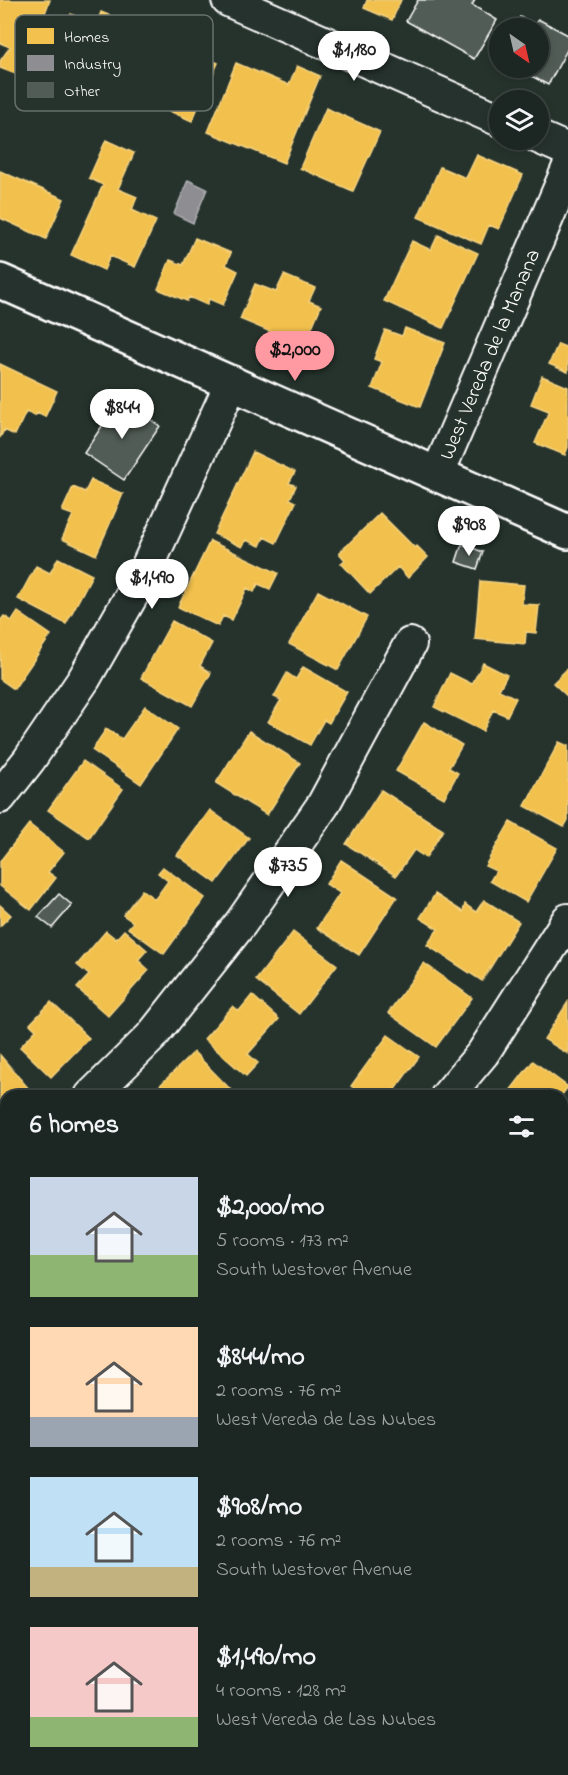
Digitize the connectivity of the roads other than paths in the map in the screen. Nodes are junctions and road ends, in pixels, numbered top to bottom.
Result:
1 (228, 0) edge
2 (270, 8) edge
3 (489, 115) edge
4 (549, 142) edge
5 (568, 150) edge
6 (568, 170) edge
7 (0, 281) edge
8 (232, 382) junction
9 (438, 473) junction
10 (568, 532) edge
11 (410, 644) dead end
12 (0, 796) edge
13 (568, 920) edge
14 (97, 1090) edge
15 (452, 1090) edge

1 - 2 street
2 - 3 street
4 - 5 street
6 - 9 street, West Vereda de la Manana
7 - 8 street
8 - 9 street
8 - 12 street
9 - 10 street
11 - 14 street
13 - 15 street

